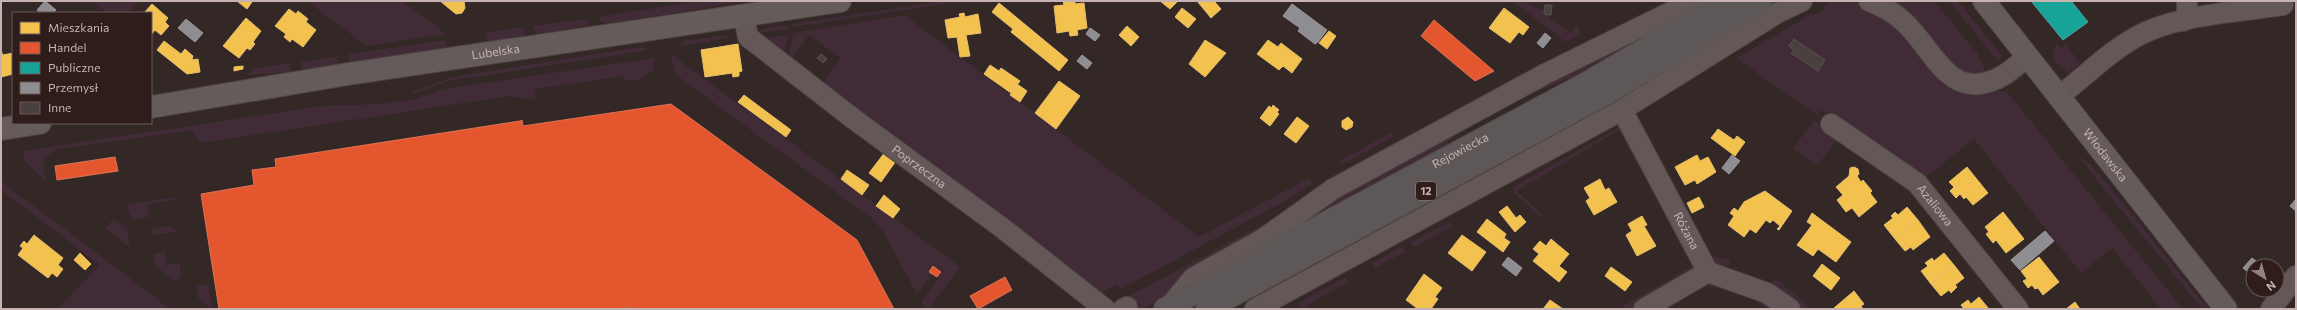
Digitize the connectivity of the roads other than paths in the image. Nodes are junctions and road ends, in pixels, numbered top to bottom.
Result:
1 (840, 1) edge
2 (1707, 1) edge
3 (1727, 1) edge
4 (1761, 1) edge
5 (1802, 1) edge
6 (1868, 1) edge
7 (1984, 1) edge
8 (2188, 1) edge
9 (2282, 5) dead end
10 (756, 10) edge
11 (2183, 21) junction
12 (2027, 57) junction
13 (2058, 97) junction
14 (152, 107) edge
15 (1622, 110) junction
16 (34, 124) edge
17 (1831, 124) dead end
18 (1, 130) edge
19 (1708, 272) junction
20 (2296, 276) edge
21 (1167, 308) edge
22 (1105, 309) edge
23 (1207, 309) edge
24 (1255, 309) edge
25 (1644, 309) edge
26 (1790, 309) edge
27 (2018, 309) edge
28 (2226, 309) edge
29 (2271, 309) edge

1 - 10 main road, Lubelska
2 - 21 street, Rejowiecka
3 - 21 highway, Rejowiecka / 12
4 - 23 highway, Rejowiecka / 12
5 - 15 street
6 - 12 street
7 - 12 main road, Włodawska
8 - 11 street
9 - 11 street
10 - 14 main road, Lubelska
10 - 22 street, Poprzeczna
11 - 13 street
12 - 13 main road, Włodawska
13 - 28 main road, Włodawska
15 - 19 street, Różana
15 - 24 street
16 - 18 main road
17 - 27 street, Azaliowa
19 - 25 street
19 - 26 street
20 - 29 street

